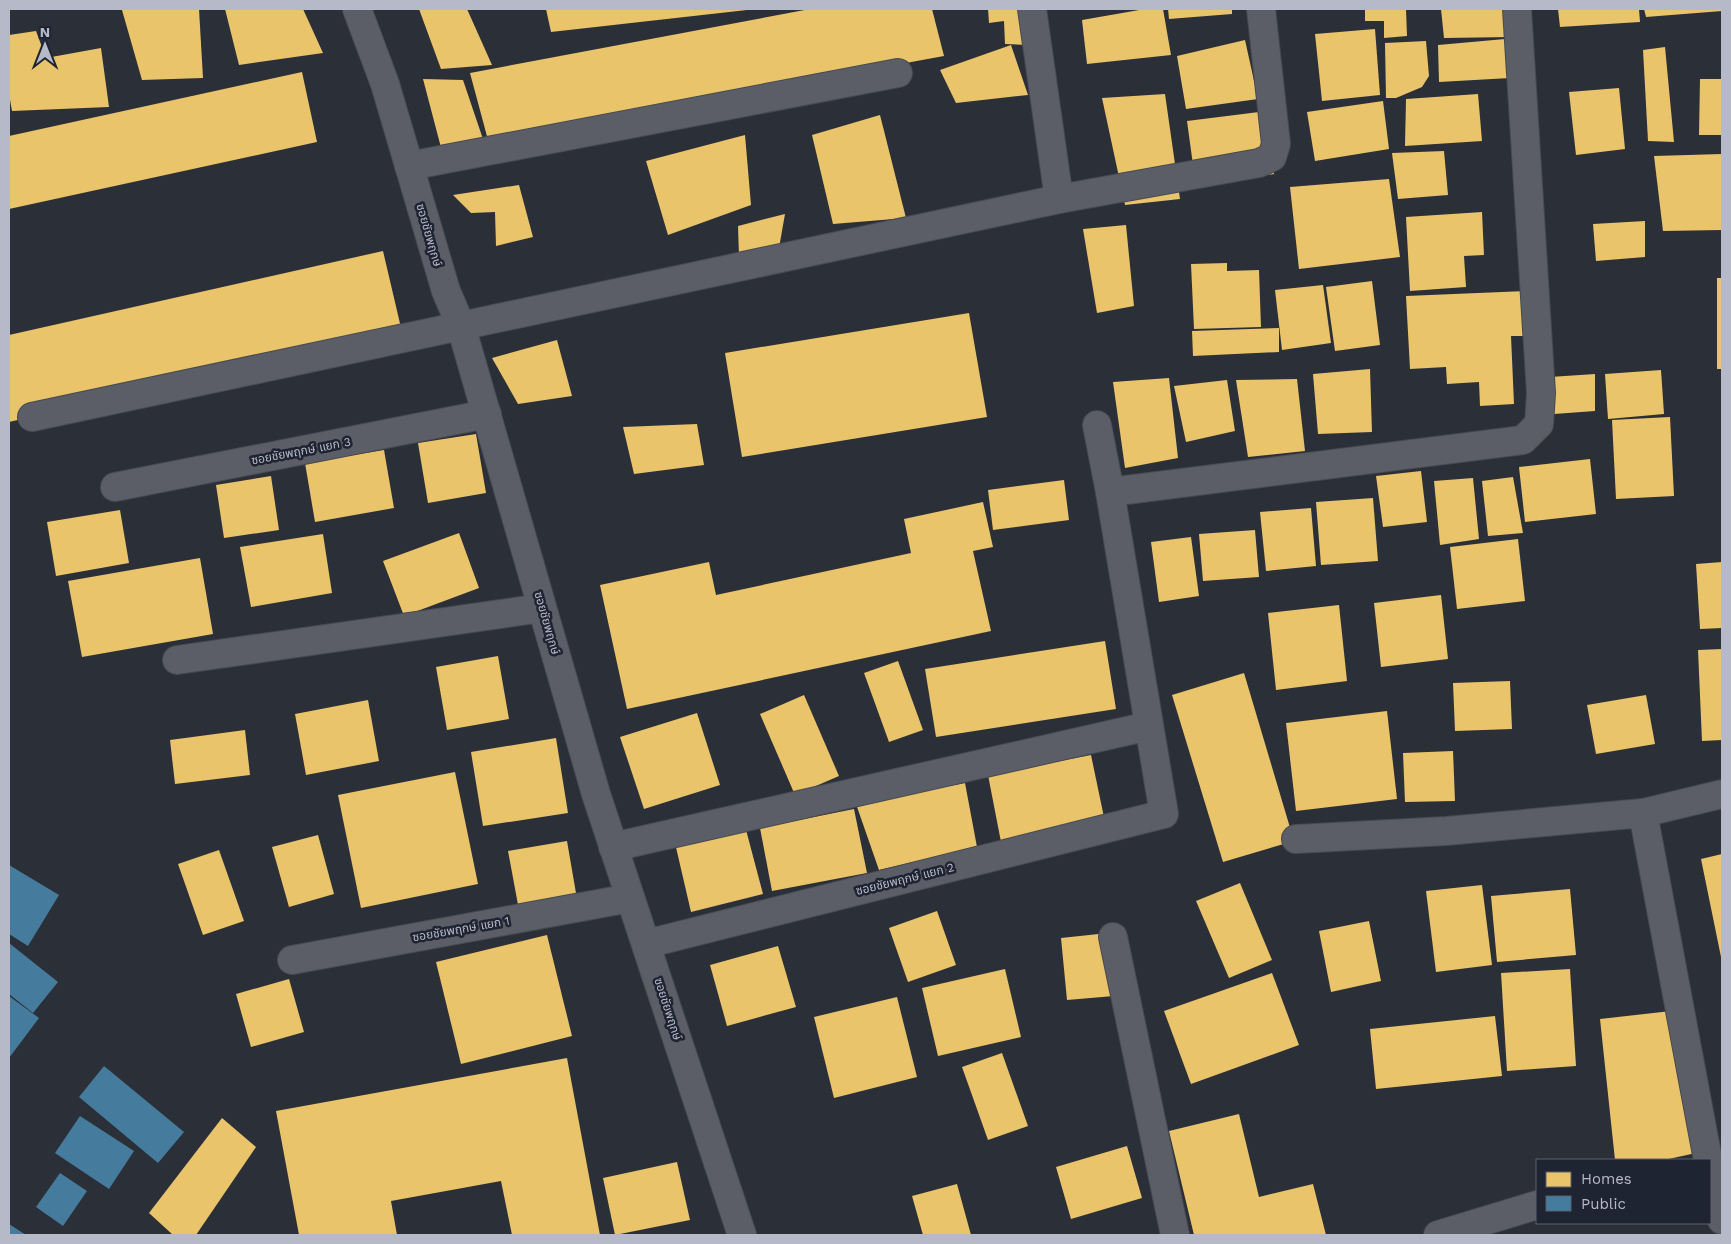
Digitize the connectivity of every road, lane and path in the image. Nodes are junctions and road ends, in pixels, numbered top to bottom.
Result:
1 (357, 9) edge
2 (1032, 9) edge
3 (1261, 9) edge
4 (1517, 9) edge
5 (898, 74) dead end
6 (409, 166) junction
7 (1059, 200) junction
8 (462, 326) junction
9 (487, 414) junction
10 (32, 417) dead end
11 (1097, 425) dead end
12 (114, 487) dead end
13 (1110, 492) junction
14 (542, 608) junction
15 (178, 660) dead end
16 (1149, 726) junction
17 (1722, 794) edge
18 (1643, 813) junction
19 (1296, 838) dead end
20 (613, 847) junction
21 (630, 898) junction
22 (1113, 937) dead end
23 (646, 944) junction
24 (292, 960) dead end
25 (1706, 1159) edge
26 (1711, 1181) edge
27 (1536, 1205) edge
28 (1722, 1220) edge
29 (742, 1235) edge
30 (1175, 1235) edge
31 (1438, 1235) edge

1 - 6 street, ซอยชัยพฤกษ์
2 - 7 street
3 - 7 street
4 - 13 street
5 - 6 street
6 - 8 street, ซอยชัยพฤกษ์
7 - 8 street
8 - 9 street, ซอยชัยพฤกษ์
8 - 10 street
9 - 12 street, ซอยชัยพฤกษ์ แยก 3
9 - 14 street, ซอยชัยพฤกษ์
11 - 13 street
13 - 16 street
14 - 15 street
14 - 20 street, ซอยชัยพฤกษ์
16 - 20 street
16 - 23 street, ซอยชัยพฤกษ์ แยก 2
17 - 18 street
18 - 19 street
18 - 25 street
20 - 21 street, ซอยชัยพฤกษ์
21 - 23 street, ซอยชัยพฤกษ์
21 - 24 street, ซอยชัยพฤกษ์ แยก 1
22 - 30 street
23 - 29 street, ซอยชัยพฤกษ์
26 - 28 street
27 - 31 street

